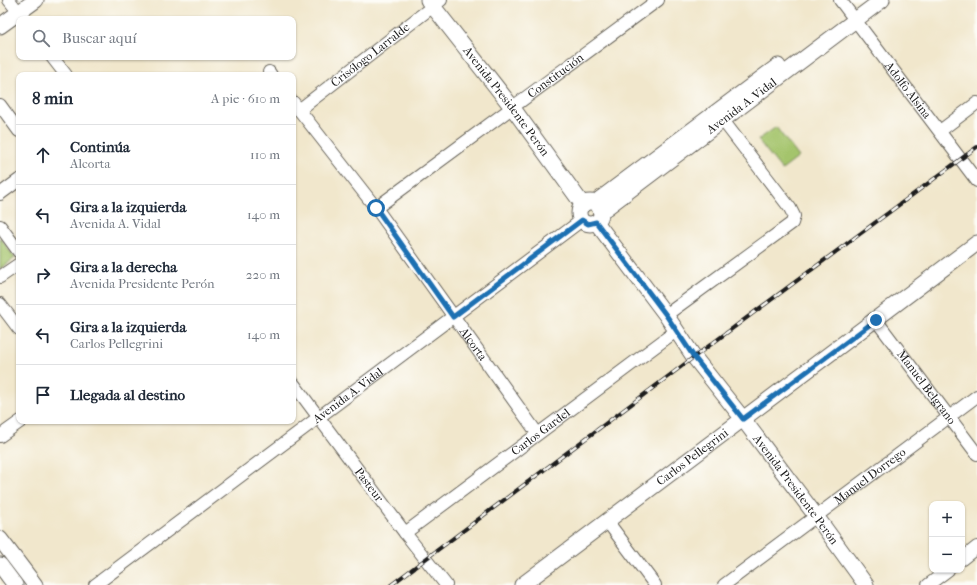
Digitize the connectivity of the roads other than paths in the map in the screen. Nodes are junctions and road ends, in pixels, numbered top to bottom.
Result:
1 (36, 0) edge
2 (658, 0) edge
3 (840, 0) edge
4 (867, 0) edge
5 (882, 0) edge
6 (434, 2) edge
7 (642, 5) edge
8 (18, 8) edge
9 (852, 17) junction
10 (0, 18) edge
11 (0, 26) edge
12 (54, 60) edge
13 (64, 72) edge
14 (977, 103) edge
15 (0, 105) edge
16 (296, 106) edge
17 (512, 107) junction
18 (720, 116) junction
19 (16, 127) edge
20 (940, 131) junction
21 (977, 181) edge
22 (16, 182) edge
23 (0, 194) edge
24 (376, 208) junction
25 (591, 212) junction
26 (0, 226) edge
27 (977, 243) edge
28 (16, 248) edge
29 (16, 266) edge
30 (0, 277) edge
31 (0, 304) edge
32 (666, 315) junction
33 (453, 317) junction
34 (876, 320) junction
35 (16, 325) edge
36 (676, 330) junction
37 (296, 387) edge
38 (977, 396) edge
39 (949, 417) junction
40 (319, 418) junction
41 (743, 419) junction
42 (17, 424) edge
43 (537, 433) junction
44 (0, 436) edge
45 (977, 454) edge
46 (816, 516) junction
47 (607, 521) junction
48 (405, 533) junction
49 (0, 539) edge
50 (977, 548) edge
51 (965, 557) edge
52 (0, 565) edge
53 (944, 573) edge
54 (15, 585) edge
55 (35, 585) edge
56 (95, 585) edge
57 (446, 585) edge
58 (522, 585) edge
59 (655, 585) edge
60 (724, 585) edge
61 (866, 585) edge
62 (928, 585) edge

1 - 8 main road
2 - 7 street, Constitución
3 - 9 street, Adolfo Alsina
4 - 9 main road, Avenida A. Vidal
5 - 9 main road, Avenida A. Vidal
6 - 16 street, Crisólogo Larralde
6 - 17 main road, Avenida Presidente Perón
7 - 17 street, Constitución
8 - 10 main road
8 - 11 main road
9 - 18 main road, Avenida A. Vidal
9 - 20 street, Adolfo Alsina
12 - 13 street
14 - 20 street
15 - 19 street
16 - 24 street, Alcorta
17 - 24 street, Constitución
17 - 25 main road, Avenida Presidente Perón
18 - 25 main road, Avenida A. Vidal
18 - 32 street
20 - 21 street, Adolfo Alsina
22 - 23 street
24 - 33 street, Alcorta
25 - 32 main road, Avenida Presidente Perón
25 - 33 street, Avenida A. Vidal
26 - 28 street
27 - 34 main road, Carlos Pellegrini
29 - 30 street
31 - 35 street
32 - 36 main road, Avenida Presidente Perón
33 - 40 street, Avenida A. Vidal
33 - 43 street, Alcorta
34 - 39 street, Manuel Belgrano
34 - 41 main road, Carlos Pellegrini
36 - 41 main road, Avenida Presidente Perón
36 - 43 street, Carlos Gardel
37 - 40 street, Pasteur
38 - 39 street, Manuel Dorrego
39 - 45 street, Manuel Belgrano
39 - 46 street, Manuel Dorrego
40 - 48 street, Pasteur
40 - 56 street, Avenida A. Vidal
41 - 46 main road, Avenida Presidente Perón
41 - 47 main road, Carlos Pellegrini
42 - 44 street
43 - 48 street, Carlos Gardel
46 - 60 street, Manuel Dorrego
46 - 61 main road, Avenida Presidente Perón
47 - 58 main road, Carlos Pellegrini
47 - 59 street
48 - 57 street, Pasteur
49 - 55 main road
50 - 51 street
52 - 54 main road
53 - 62 street

